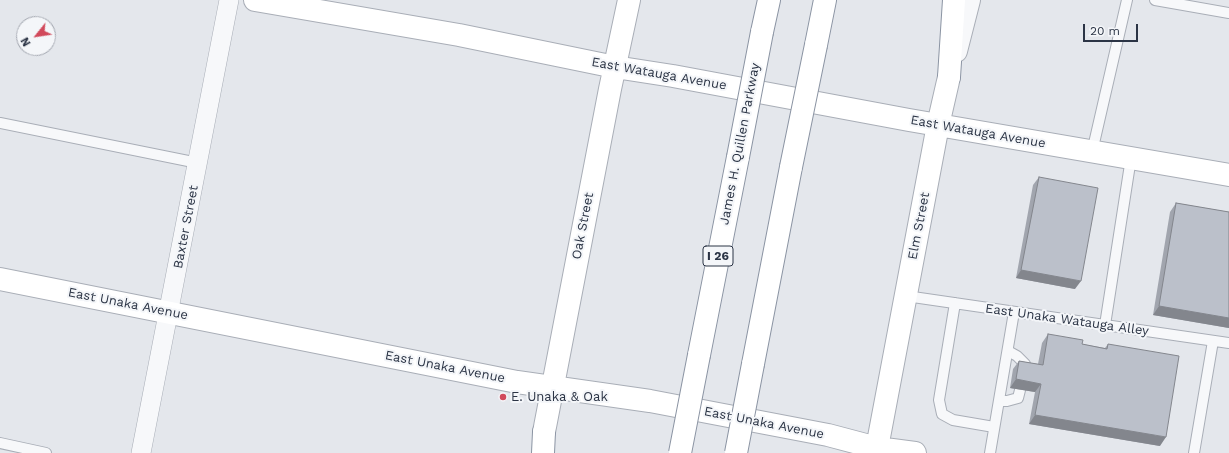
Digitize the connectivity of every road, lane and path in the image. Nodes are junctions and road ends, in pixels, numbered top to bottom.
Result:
1 (229, 0) edge
2 (255, 0) edge
3 (629, 0) edge
4 (769, 0) edge
5 (825, 0) edge
6 (954, 0) edge
7 (969, 0) edge
8 (1127, 0) edge
9 (1156, 0) edge
10 (1229, 13) edge
11 (615, 67) junction
12 (949, 77) junction
13 (0, 123) edge
14 (938, 125) junction
15 (1092, 152) junction
16 (1131, 158) junction
17 (198, 163) junction
18 (1229, 175) edge
19 (0, 279) edge
20 (906, 296) junction
21 (956, 303) junction
22 (170, 312) junction
23 (1014, 312) junction
24 (1105, 325) junction
25 (1213, 341) junction
26 (1229, 343) edge
27 (1008, 351) junction
28 (1023, 371) edge
29 (552, 387) junction
30 (1020, 390) edge
31 (999, 401) junction
32 (994, 427) junction
33 (544, 442) edge
34 (0, 443) edge
35 (876, 450) edge
36 (46, 453) edge
37 (141, 453) edge
38 (538, 453) edge
39 (680, 453) edge
40 (736, 453) edge
41 (915, 453) edge
42 (990, 453) edge
43 (1194, 453) edge

1 - 17 street, Baxter Street
2 - 11 main road, East Watauga Avenue
3 - 11 main road, Oak Street
4 - 39 main road, James H. Quillen Parkway / I 26, bridge
5 - 40 main road, bridge
6 - 12 main road
7 - 12 street, Elm Street
8 - 15 lane
9 - 10 lane
11 - 14 main road, East Watauga Avenue
11 - 29 main road, Oak Street
12 - 14 main road, Elm Street
13 - 17 lane
14 - 15 main road, East Watauga Avenue
14 - 20 main road, Elm Street
15 - 16 main road, East Watauga Avenue
16 - 18 main road, East Watauga Avenue
16 - 24 lane
17 - 22 street, Baxter Street
19 - 22 main road, East Unaka Avenue
20 - 21 lane, East Unaka Watauga Alley
20 - 35 main road, Elm Street
21 - 23 lane, East Unaka Watauga Alley
21 - 32 lane
22 - 29 main road, East Unaka Avenue
22 - 37 street, Baxter Street
23 - 24 lane, East Unaka Watauga Alley
23 - 27 lane
24 - 25 lane, East Unaka Watauga Alley
25 - 26 lane, East Unaka Watauga Alley
25 - 43 lane
27 - 28 lane
27 - 31 lane
29 - 33 main road, Oak Street
29 - 35 main road, East Unaka Avenue
30 - 31 lane
31 - 32 lane
32 - 42 lane
33 - 38 street, Oak Street
34 - 36 lane
35 - 41 main road, East Unaka Avenue

